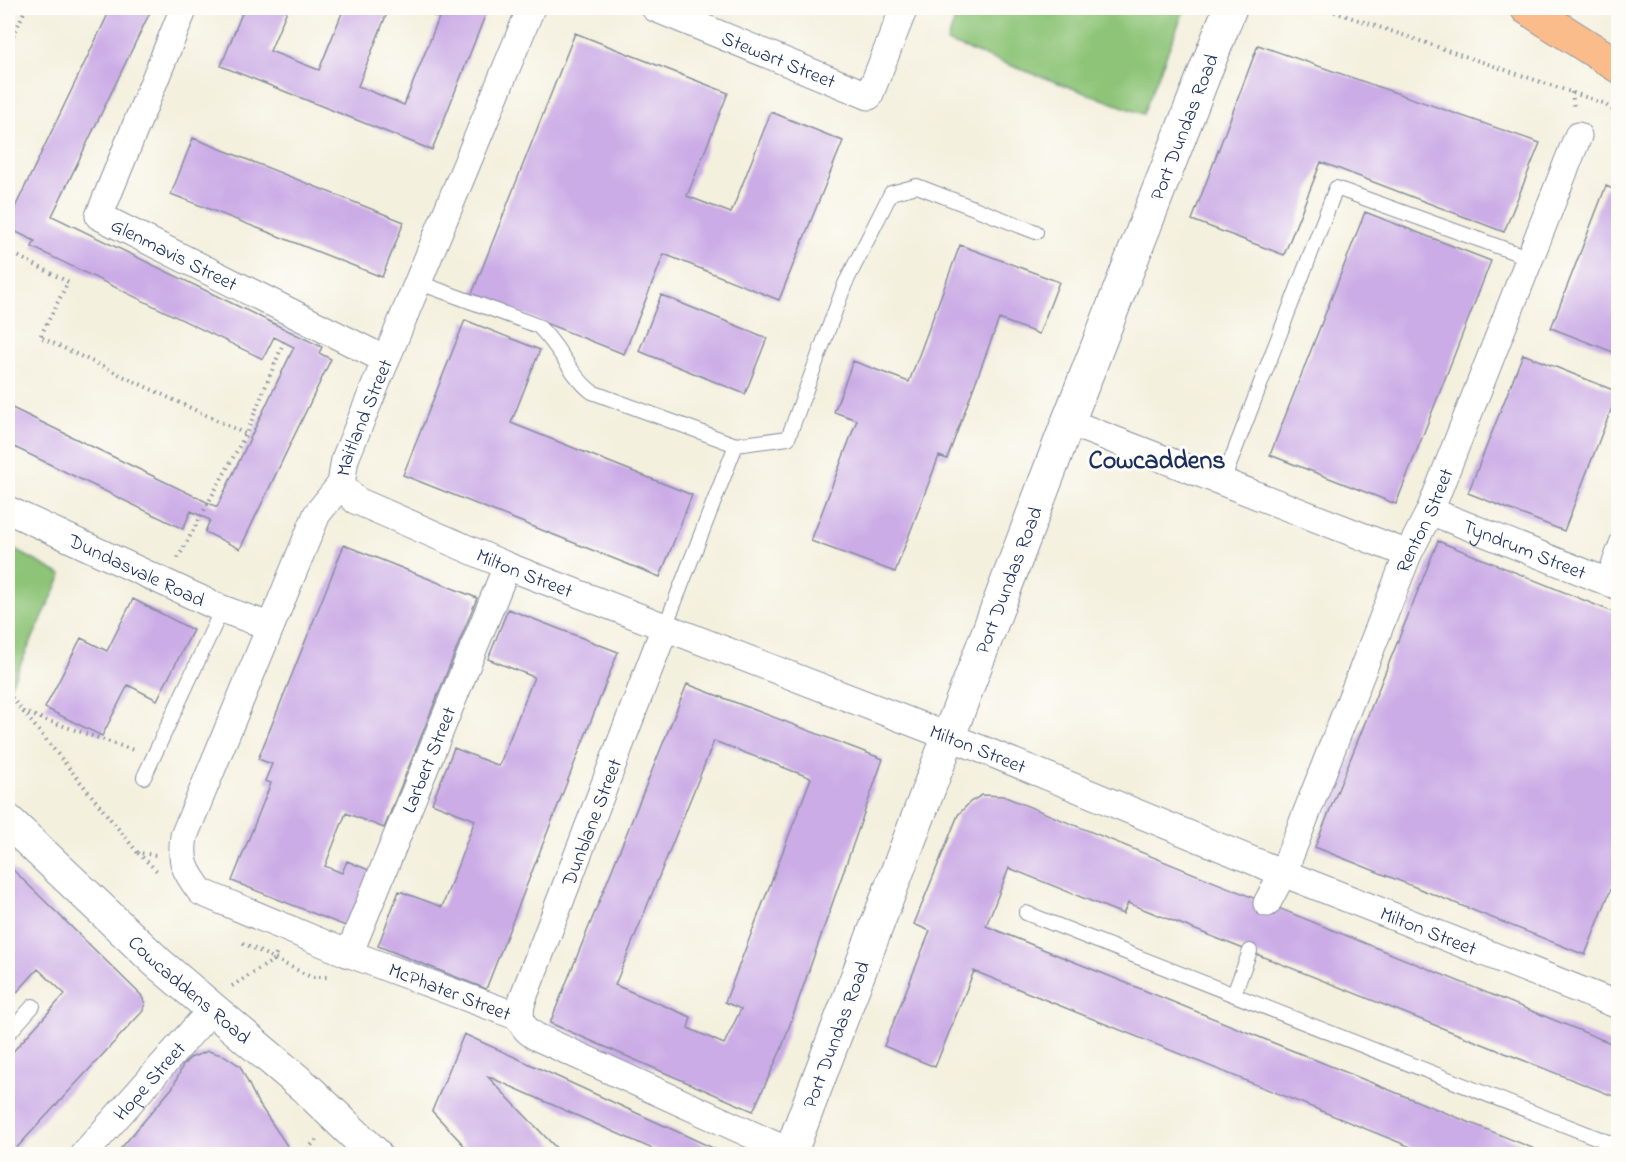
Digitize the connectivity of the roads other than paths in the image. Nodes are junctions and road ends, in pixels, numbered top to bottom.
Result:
1 (184, 8) edge
2 (531, 8) edge
3 (655, 8) edge
4 (904, 8) edge
5 (1230, 8) edge
6 (1527, 8) edge
7 (1618, 66) edge
8 (1578, 136) dead end
9 (1036, 232) dead end
10 (1530, 258) junction
11 (417, 282) junction
12 (386, 360) junction
13 (1068, 422) junction
14 (736, 445) junction
15 (1223, 481) junction
16 (341, 484) junction
17 (8, 510) edge
18 (1430, 511) junction
19 (1618, 539) edge
20 (1408, 554) junction
21 (507, 566) junction
22 (1611, 583) edge
23 (222, 609) junction
24 (269, 626) junction
25 (665, 627) junction
26 (950, 737) junction
27 (144, 777) dead end
28 (8, 821) edge
29 (181, 858) joint
30 (1283, 873) junction
31 (1267, 903) dead end
32 (1026, 914) dead end
33 (1250, 951) dead end
34 (349, 954) junction
35 (1234, 994) junction
36 (1618, 1005) edge
37 (33, 1006) dead end
38 (213, 1008) junction
39 (519, 1017) junction
40 (8, 1034) edge
41 (1618, 1146) edge
42 (790, 1153) edge
43 (84, 1155) edge
44 (375, 1155) edge

1 - 12 street, Glenmavis Street
2 - 11 street, Maitland Street
3 - 4 street, Stewart Street
5 - 13 street, Port Dundas Road
6 - 7 main road
8 - 10 street, Renton Street
9 - 14 lane
10 - 15 lane
10 - 18 street, Renton Street
11 - 12 street, Maitland Street
11 - 14 lane
12 - 16 street, Maitland Street
13 - 15 street
13 - 26 street, Port Dundas Road
14 - 25 lane
15 - 20 street
16 - 21 street, Milton Street
16 - 24 street, Maitland Street
17 - 23 street, Dundasvale Road
18 - 20 street, Renton Street
18 - 22 street, Tyndrum Street
19 - 22 lane
20 - 30 street, Renton Street
21 - 25 street, Milton Street
21 - 34 street, Larbert Street
23 - 24 street, Dundasvale Road
23 - 27 lane
24 - 29 street, Maitland Street
25 - 26 street, Milton Street
25 - 39 street, Dunblane Street
26 - 30 street, Milton Street
26 - 42 street, Port Dundas Road
28 - 38 street, Cowcaddens Road
29 - 34 street, McPhater Street
30 - 31 street, Renton Street
30 - 36 street, Milton Street
32 - 35 lane
33 - 35 lane
34 - 39 street, McPhater Street
35 - 41 lane
37 - 40 lane
38 - 43 street, Hope Street
38 - 44 street, Cowcaddens Road
39 - 42 street, McPhater Street

